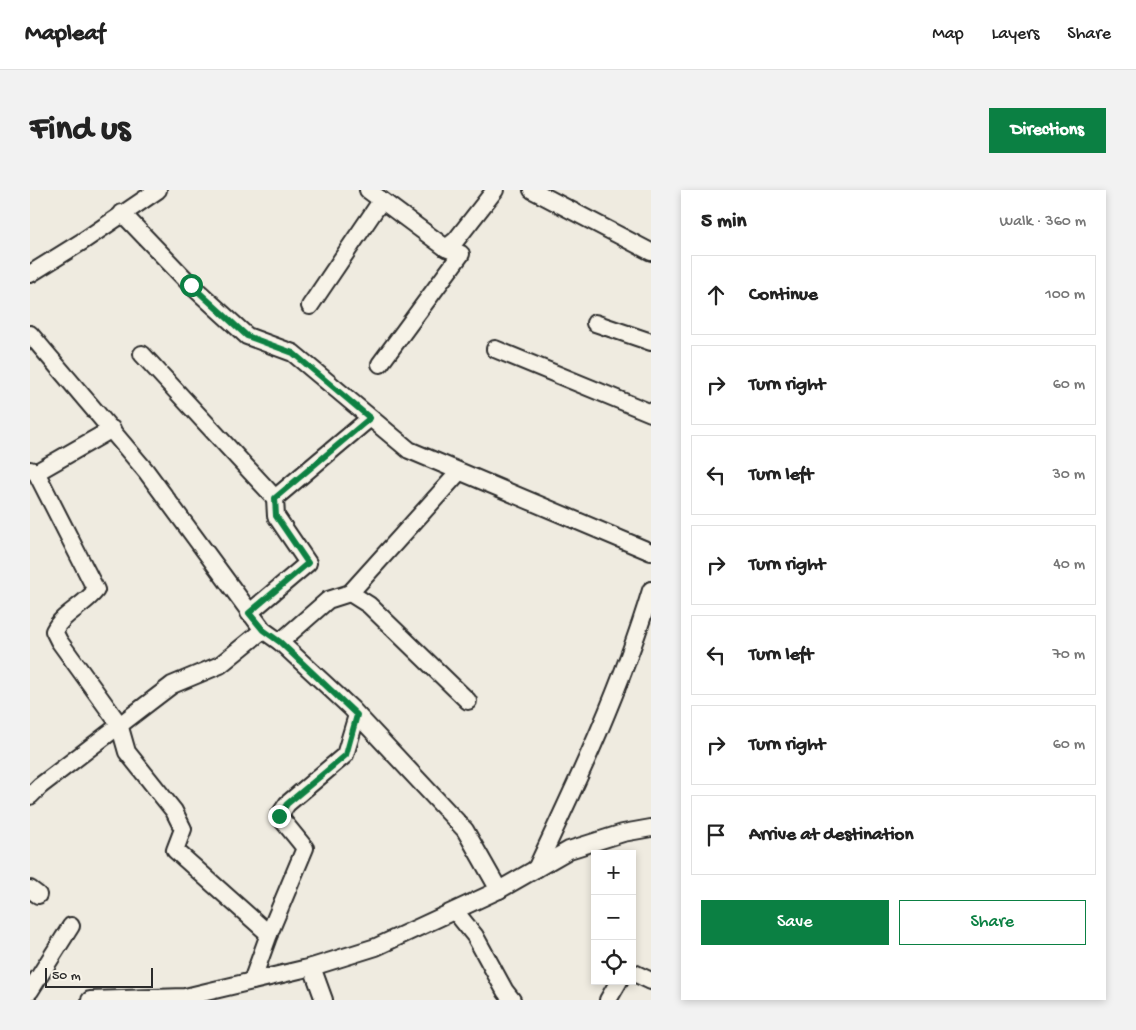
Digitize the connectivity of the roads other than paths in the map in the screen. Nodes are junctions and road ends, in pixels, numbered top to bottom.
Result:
1 (158, 190) edge
2 (368, 190) edge
3 (495, 190) edge
4 (532, 190) edge
5 (381, 201) junction
6 (122, 213) junction
7 (446, 248) junction
8 (651, 252) edge
9 (30, 274) edge
10 (310, 306) dead end
11 (595, 323) dead end
12 (30, 334) edge
13 (651, 342) edge
14 (495, 349) dead end
15 (142, 354) dead end
16 (380, 364) dead end
17 (651, 413) edge
18 (370, 418) junction
19 (112, 429) junction
20 (33, 471) edge
21 (459, 472) junction
22 (275, 498) junction
23 (651, 552) edge
24 (651, 590) edge
25 (350, 593) junction
26 (249, 613) junction
27 (263, 630) junction
28 (280, 642) junction
29 (468, 701) dead end
30 (357, 715) junction
31 (119, 724) junction
32 (30, 796) edge
33 (651, 828) edge
34 (536, 869) junction
35 (499, 890) junction
36 (455, 911) junction
37 (71, 926) dead end
38 (268, 934) junction
39 (312, 967) junction
40 (636, 974) edge
41 (252, 981) junction
42 (651, 981) edge
43 (617, 985) edge
44 (30, 992) edge
45 (90, 1000) edge
46 (324, 1000) edge
47 (512, 1000) edge
48 (608, 1000) edge

1 - 6 street
2 - 5 street
3 - 7 street
4 - 8 street
5 - 7 street
5 - 10 street
6 - 9 street
6 - 18 street
7 - 16 street
11 - 13 street
12 - 19 street
14 - 17 street
15 - 22 street
18 - 21 street
18 - 22 street
19 - 20 street
19 - 26 street
20 - 31 street
21 - 23 street
21 - 25 street
22 - 26 street
24 - 34 street
25 - 28 street
25 - 29 street
26 - 27 street
27 - 28 street
27 - 31 street
28 - 30 street
30 - 35 street
30 - 38 street
31 - 32 street
31 - 38 street
33 - 34 street
34 - 35 street
35 - 36 street
36 - 39 street
36 - 47 street
37 - 44 street
38 - 41 street
39 - 41 street
39 - 46 street
40 - 42 street
41 - 45 street
43 - 48 street

